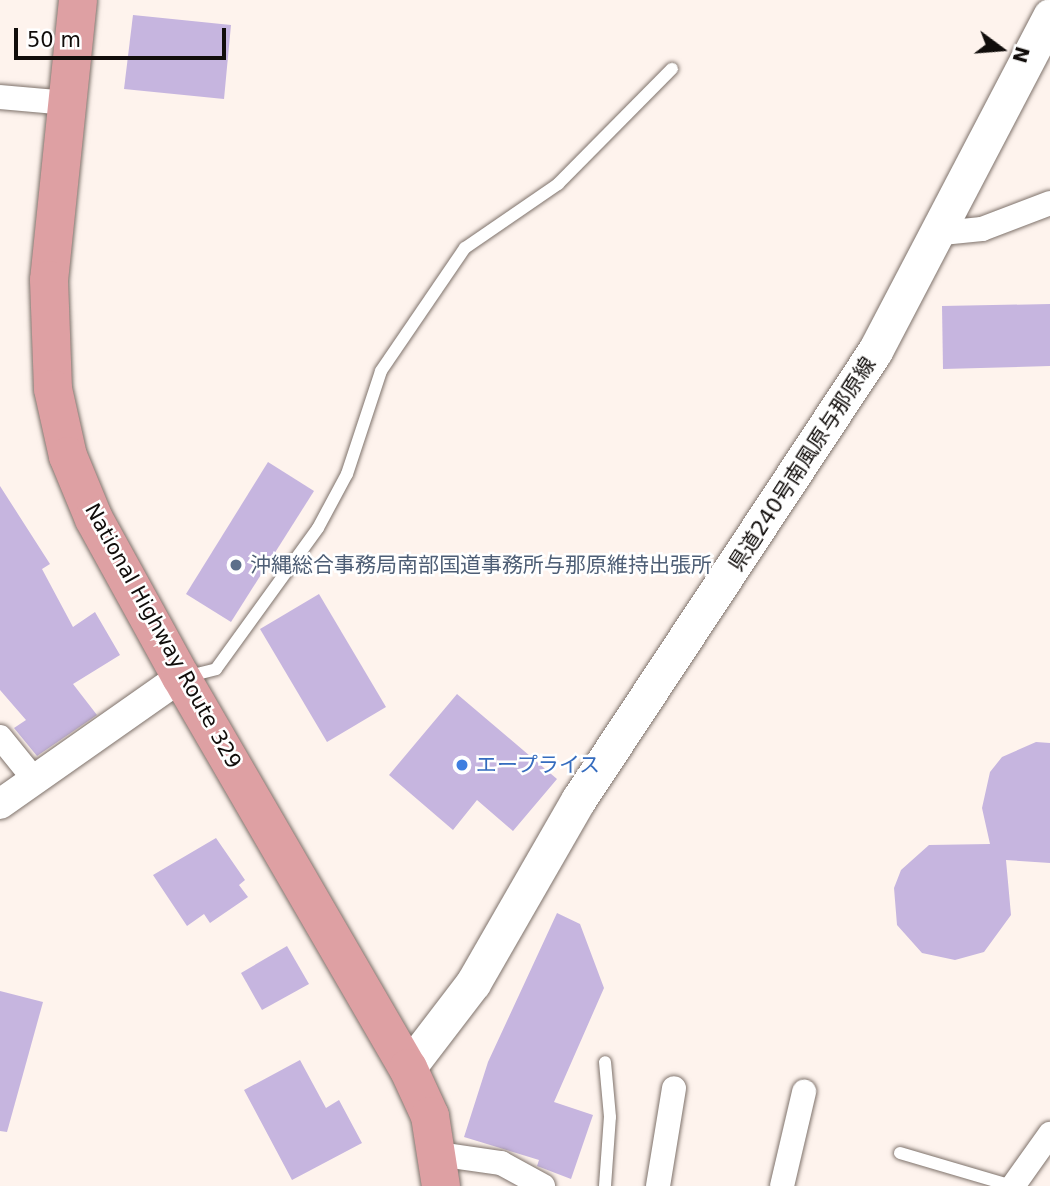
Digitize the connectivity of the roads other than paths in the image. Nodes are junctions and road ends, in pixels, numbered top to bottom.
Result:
1 (78, 0) edge
2 (1050, 16) edge
3 (672, 69) dead end
4 (0, 97) edge
5 (67, 103) junction
6 (1050, 203) edge
7 (942, 233) junction
8 (181, 677) junction
9 (0, 737) edge
10 (34, 779) junction
11 (0, 804) edge
12 (605, 1062) dead end
13 (408, 1068) junction
14 (674, 1088) dead end
15 (804, 1092) dead end
16 (1050, 1134) edge
17 (900, 1153) dead end
18 (439, 1170) edge
19 (543, 1186) edge
20 (604, 1186) edge
21 (658, 1186) edge
22 (782, 1186) edge
23 (1013, 1186) edge

1 - 5 highway, National Highway Route 329
2 - 7 main road, 県道240号南風原与那原線
3 - 8 lane
4 - 5 street
5 - 8 highway, National Highway Route 329
6 - 7 street
7 - 13 main road, 県道240号南風原与那原線
8 - 10 street
8 - 13 highway, National Highway Route 329
9 - 10 street
10 - 11 street
12 - 20 lane
13 - 18 highway, National Highway Route 329
14 - 21 street
15 - 22 street
16 - 23 street
17 - 23 lane
18 - 19 street

